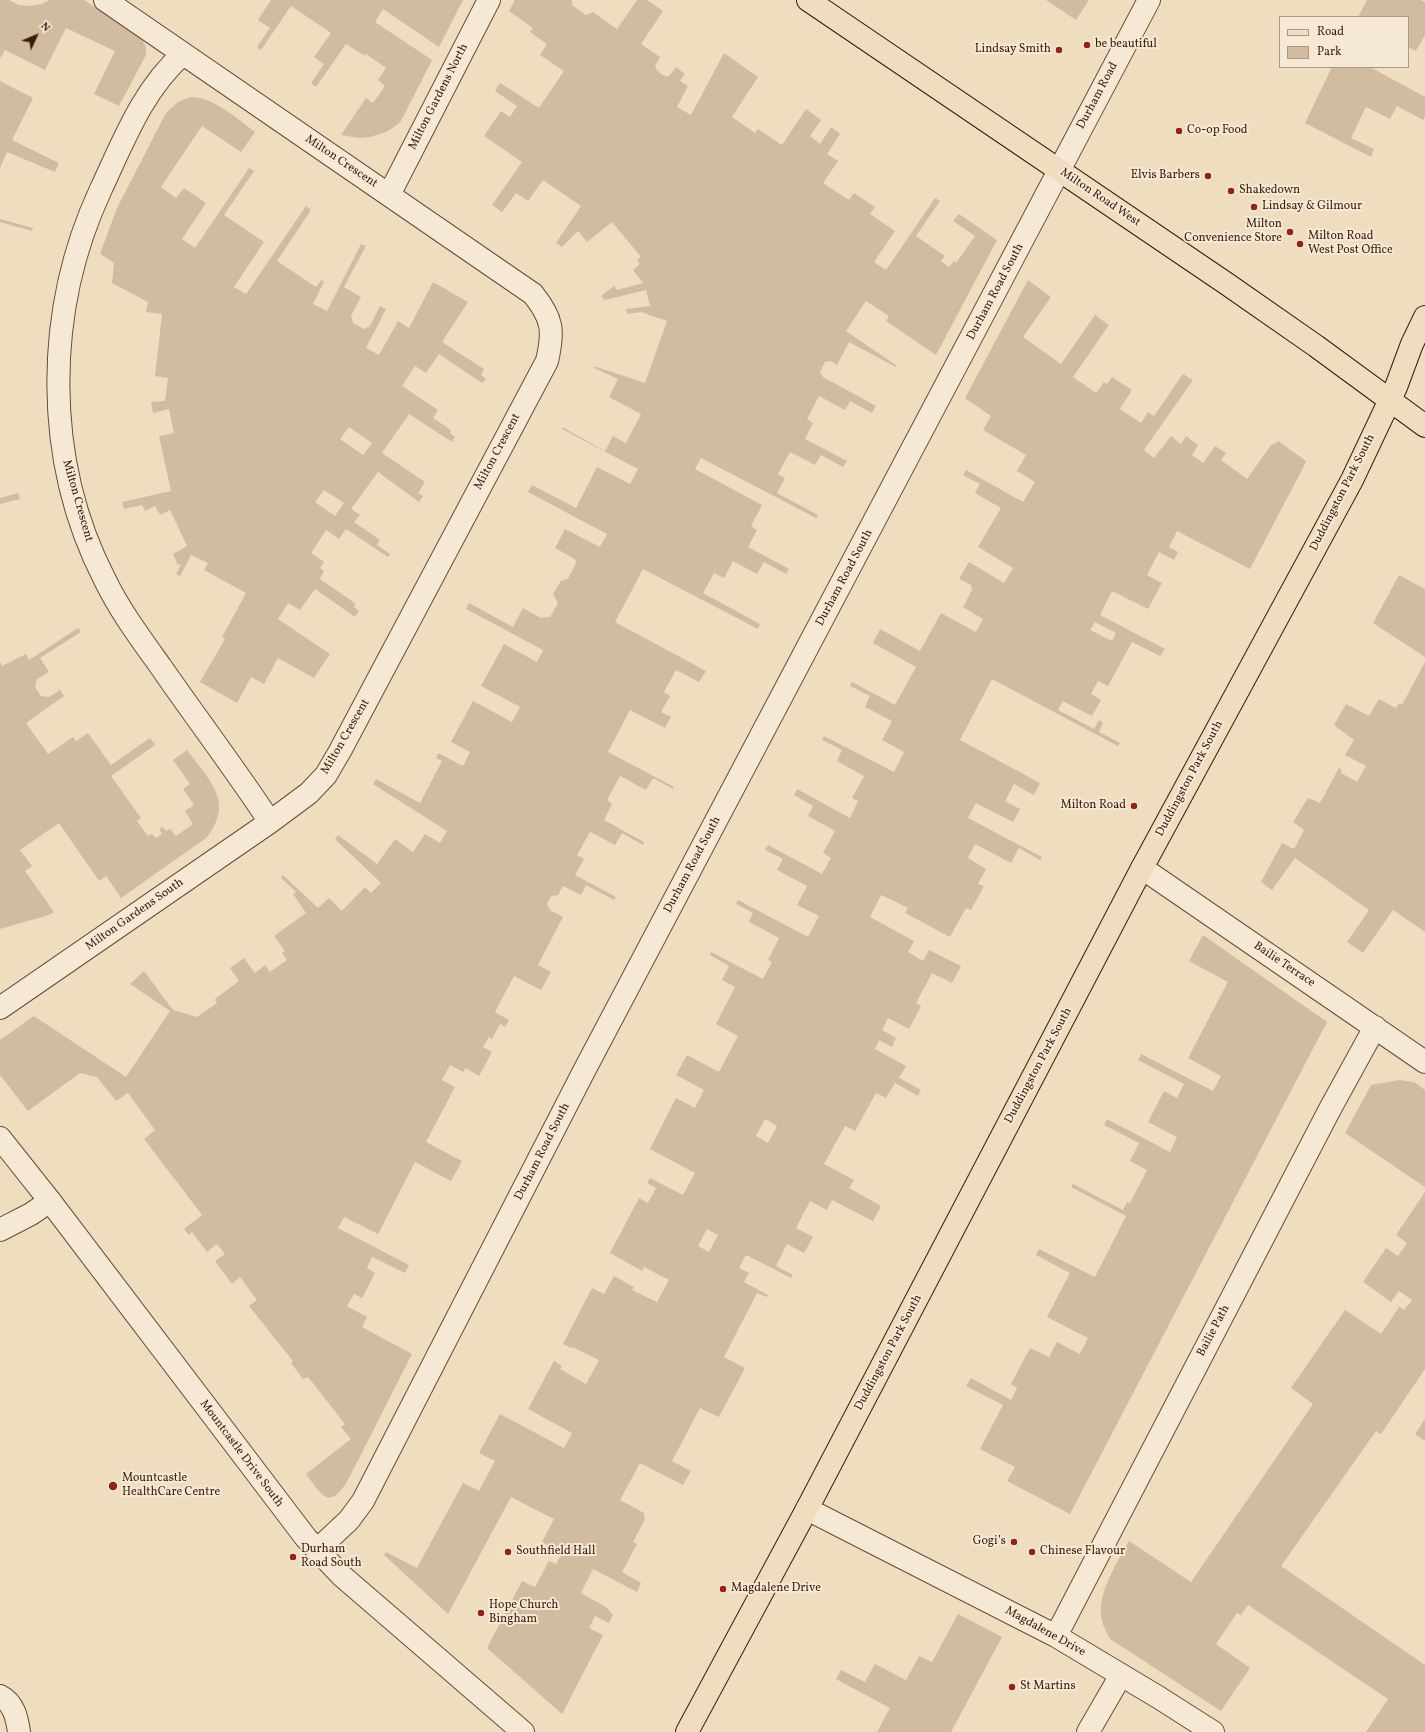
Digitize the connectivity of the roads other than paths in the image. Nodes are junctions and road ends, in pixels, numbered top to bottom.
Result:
1 (105, 0) edge
2 (488, 0) edge
3 (808, 0) edge
4 (1149, 0) edge
5 (183, 54) junction
6 (1059, 170) junction
7 (390, 195) junction
8 (1425, 317) edge
9 (1390, 399) junction
10 (1425, 426) edge
11 (270, 822) junction
12 (1142, 868) junction
13 (0, 1008) edge
14 (1375, 1027) junction
15 (1425, 1062) edge
16 (0, 1138) edge
17 (50, 1201) junction
18 (0, 1230) edge
19 (807, 1509) junction
20 (316, 1550) junction
21 (1056, 1636) junction
22 (1120, 1675) junction
23 (0, 1696) edge
24 (19, 1732) edge
25 (523, 1732) edge
26 (687, 1732) edge
27 (1088, 1732) edge
28 (1213, 1732) edge

1 - 5 street, Milton Crescent
2 - 7 street, Milton Gardens North
3 - 6 main road, Milton Road West
4 - 6 street, Durham Road
5 - 7 street, Milton Crescent
5 - 11 street, Milton Crescent
6 - 9 main road, Milton Road West
6 - 20 street, Durham Road South
7 - 11 street, Milton Crescent
8 - 9 main road, Duddingston Park South
9 - 10 main road
9 - 12 main road, Duddingston Park South
11 - 13 street, Milton Gardens South
12 - 14 street, Bailie Terrace
12 - 19 main road, Duddingston Park South
14 - 15 street, Bailie Terrace
14 - 21 street, Bailie Path
16 - 17 street, Mountcastle Drive South
17 - 18 street
17 - 20 street, Mountcastle Drive South
19 - 21 street, Magdalene Drive
19 - 26 main road, Duddingston Park South
20 - 25 street, Mountcastle Drive South
21 - 22 street, Magdalene Drive
22 - 27 street
22 - 28 street, Magdalene Drive
23 - 24 street

